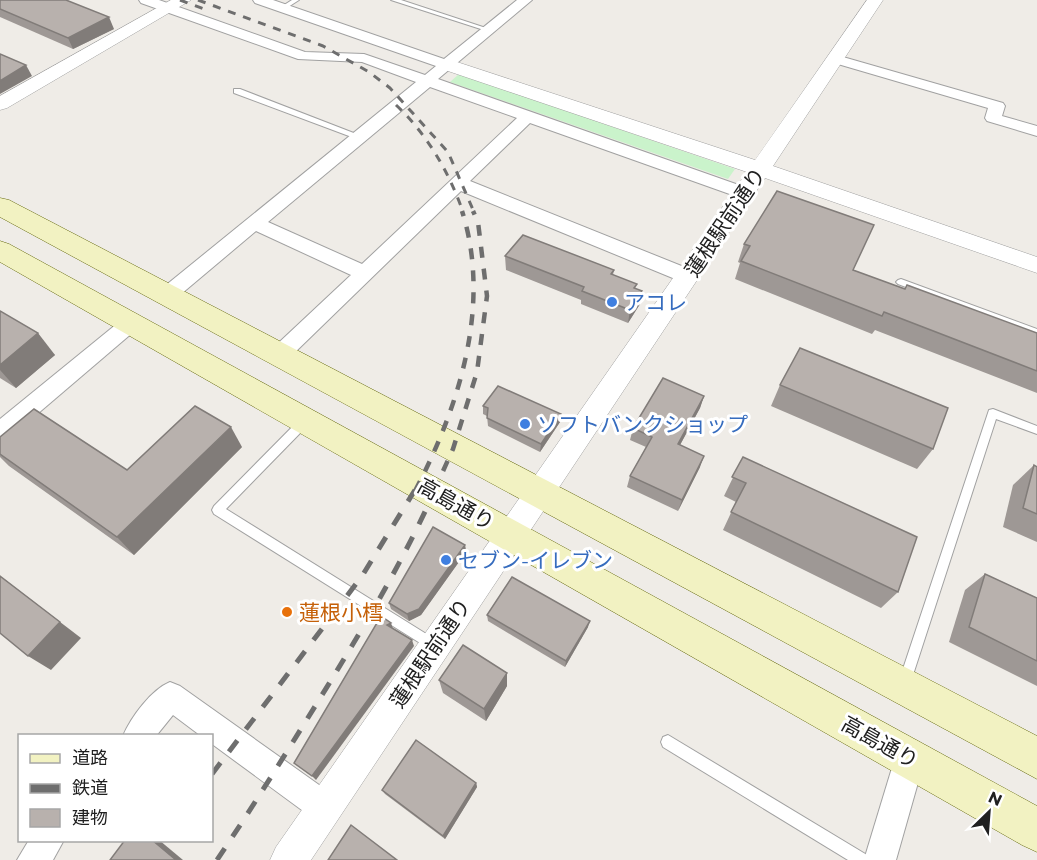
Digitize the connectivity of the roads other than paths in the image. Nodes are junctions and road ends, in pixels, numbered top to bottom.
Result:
1 (146, 0) edge
2 (260, 0) edge
3 (394, 0) edge
4 (525, 0) edge
5 (875, 0) edge
6 (175, 4) edge
7 (289, 4) edge
8 (489, 30) junction
9 (836, 59) junction
10 (448, 65) junction
11 (429, 80) junction
12 (237, 91) dead end
13 (0, 104) edge
14 (528, 116) junction
15 (1037, 131) edge
16 (360, 137) junction
17 (760, 169) junction
18 (458, 183) junction
19 (744, 193) junction
20 (0, 206) edge
21 (254, 223) junction
22 (0, 250) edge
23 (1037, 265) edge
24 (364, 273) junction
25 (687, 276) junction
26 (901, 282) dead end
27 (167, 295) junction
28 (131, 323) junction
29 (1037, 333) edge
30 (279, 355) junction
31 (306, 421) junction
32 (1037, 430) edge
33 (0, 432) edge
34 (539, 494) junction
35 (510, 535) junction
36 (435, 645) junction
37 (904, 687) junction
38 (137, 734) edge
39 (668, 742) dead end
40 (1037, 758) edge
41 (910, 759) junction
42 (325, 808) junction
43 (1037, 830) edge
44 (47, 842) edge
45 (33, 860) edge
46 (289, 860) edge
47 (862, 860) edge
48 (880, 860) edge

1 - 6 street
2 - 7 street
3 - 8 lane
4 - 8 street
5 - 9 street, 蓮根駅前通り
6 - 11 street
6 - 13 street
7 - 10 street
8 - 10 street
9 - 15 street
9 - 17 street, 蓮根駅前通り
10 - 11 street
10 - 17 street
11 - 14 street
11 - 16 street
12 - 16 lane
14 - 18 street
14 - 19 street
16 - 21 street
17 - 19 street, 蓮根駅前通り
17 - 23 street
18 - 24 street
18 - 25 street
19 - 25 street, 蓮根駅前通り
20 - 27 main road
21 - 24 street
21 - 27 street
22 - 28 main road, 高島通り
24 - 30 street
25 - 34 street, 蓮根駅前通り
26 - 29 lane
27 - 30 main road
28 - 31 main road, 高島通り
28 - 33 street
30 - 34 main road
31 - 35 main road, 高島通り
31 - 36 lane
32 - 37 lane
34 - 35 street, 蓮根駅前通り
34 - 37 main road
35 - 36 street, 蓮根駅前通り
35 - 41 main road, 高島通り
36 - 42 street, 蓮根駅前通り
37 - 40 main road
38 - 42 street
39 - 47 lane
41 - 43 main road, 高島通り
41 - 48 street
42 - 46 street, 蓮根駅前通り
44 - 45 street

